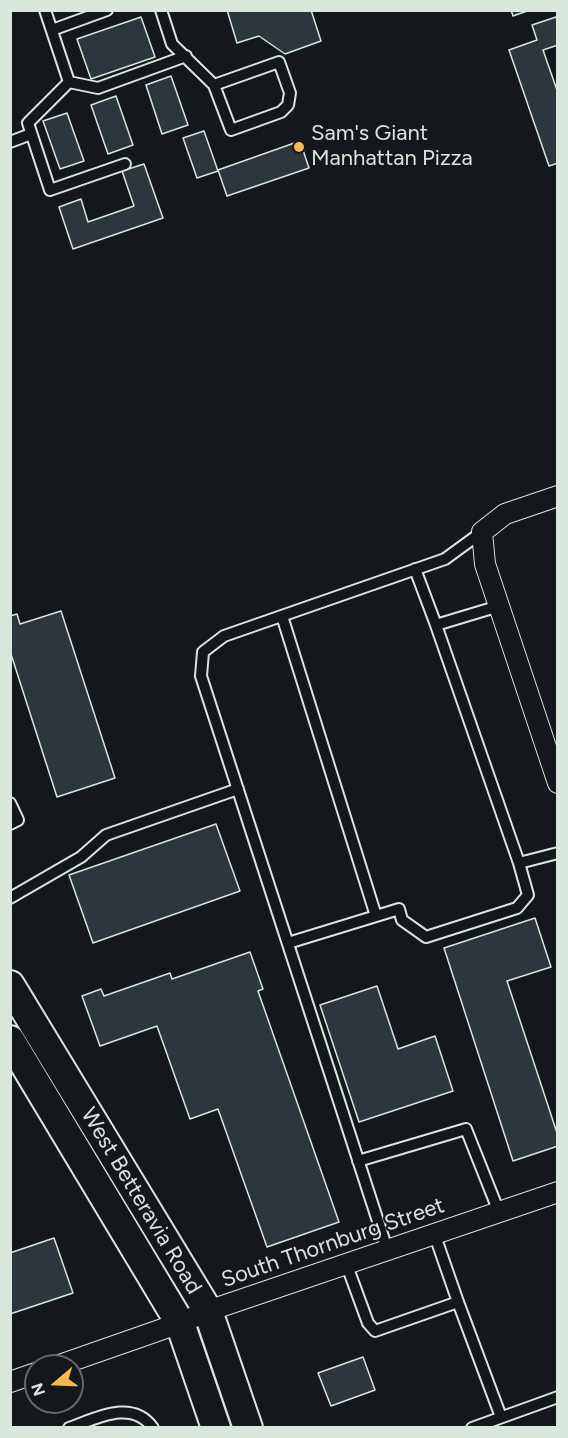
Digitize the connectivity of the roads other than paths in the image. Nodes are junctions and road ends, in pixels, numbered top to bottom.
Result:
1 (45, 10) edge
2 (107, 10) edge
3 (161, 10) edge
4 (52, 30) junction
5 (186, 56) junction
6 (69, 82) junction
7 (214, 84) junction
8 (31, 134) junction
9 (10, 142) edge
10 (124, 164) dead end
11 (558, 496) edge
12 (482, 532) junction
13 (415, 569) junction
14 (499, 606) junction
15 (282, 616) junction
16 (436, 625) junction
17 (558, 783) edge
18 (238, 789) junction
19 (10, 803) edge
20 (10, 824) edge
21 (558, 853) edge
22 (519, 863) junction
23 (10, 898) edge
24 (376, 916) junction
25 (288, 943) junction
26 (10, 986) edge
27 (10, 1040) edge
28 (358, 1161) junction
29 (558, 1192) edge
30 (499, 1212) junction
31 (434, 1233) junction
32 (387, 1249) junction
33 (346, 1263) junction
34 (458, 1302) junction
35 (208, 1311) junction
36 (180, 1323) junction
37 (84, 1357) edge
38 (558, 1397) edge
39 (501, 1417) junction
40 (69, 1428) edge
41 (153, 1428) edge
42 (216, 1428) edge
43 (248, 1428) edge
44 (472, 1428) edge

1 - 4 lane
2 - 4 lane
3 - 5 lane
4 - 6 lane
5 - 6 lane
5 - 7 lane
6 - 8 lane
7 - 7 lane
8 - 9 lane
8 - 10 lane
11 - 12 street
12 - 13 lane
12 - 14 street
13 - 15 lane
13 - 16 lane
14 - 16 lane
14 - 17 street
15 - 18 lane
15 - 24 lane
16 - 22 lane
18 - 23 lane
18 - 25 lane
19 - 20 lane
21 - 22 lane
22 - 24 lane
24 - 25 lane
25 - 28 lane
26 - 35 main road, West Betteravia Road
27 - 36 main road, West Betteravia Road
28 - 30 lane
28 - 32 lane
29 - 30 street, South Thornburg Street
30 - 31 street, South Thornburg Street
31 - 32 street, South Thornburg Street
31 - 34 lane
32 - 33 street, South Thornburg Street
33 - 34 lane
33 - 35 street, South Thornburg Street
34 - 39 lane
35 - 36 street, South Thornburg Street
35 - 43 main road, West Betteravia Road
36 - 37 street, South Thornburg Street
36 - 42 main road, West Betteravia Road
38 - 39 lane
39 - 44 lane
40 - 41 lane

